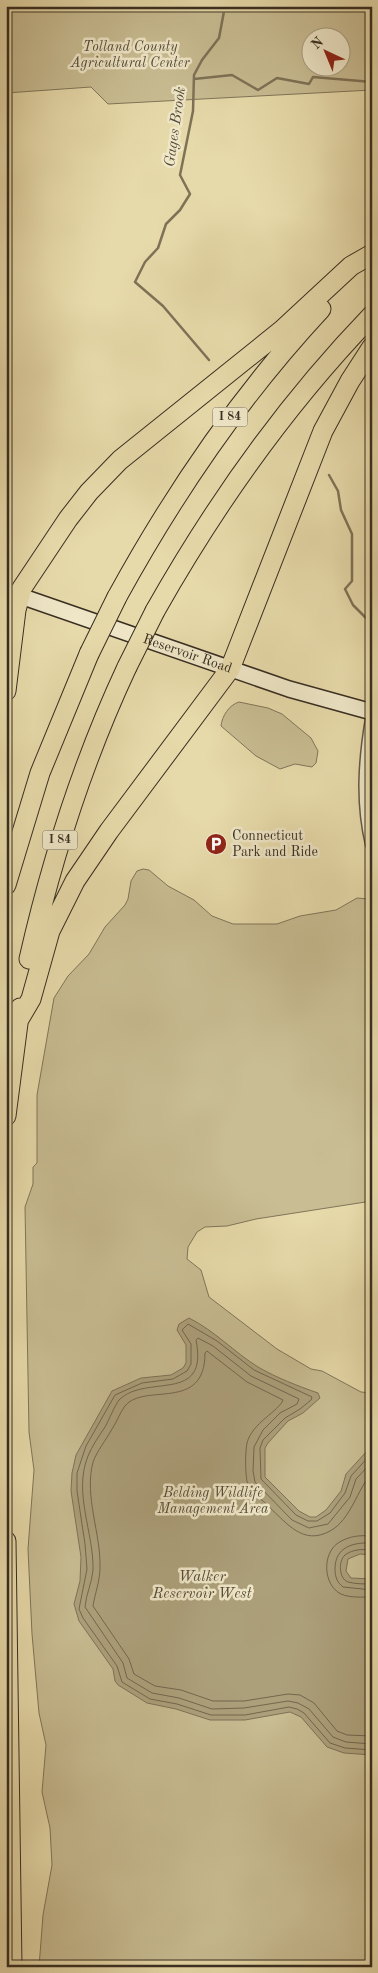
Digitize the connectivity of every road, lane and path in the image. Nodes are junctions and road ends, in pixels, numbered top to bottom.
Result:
1 (372, 254) edge
2 (372, 259) edge
3 (372, 315) edge
4 (372, 348) edge
5 (12, 593) edge
6 (230, 669) junction
7 (6, 691) edge
8 (372, 712) edge
9 (372, 719) edge
10 (372, 844) edge
11 (6, 885) edge
12 (18, 1021) junction
13 (6, 1116) edge
14 (6, 1542) edge
15 (12, 1967) edge

1 - 5 highway
2 - 11 highway, I 84, bridge
3 - 12 highway, I 84, bridge
4 - 6 highway
5 - 6 main road, Reservoir Road
5 - 7 highway
6 - 8 main road, Reservoir Road
6 - 12 highway
9 - 10 street
12 - 13 highway, I 84
14 - 15 highway

